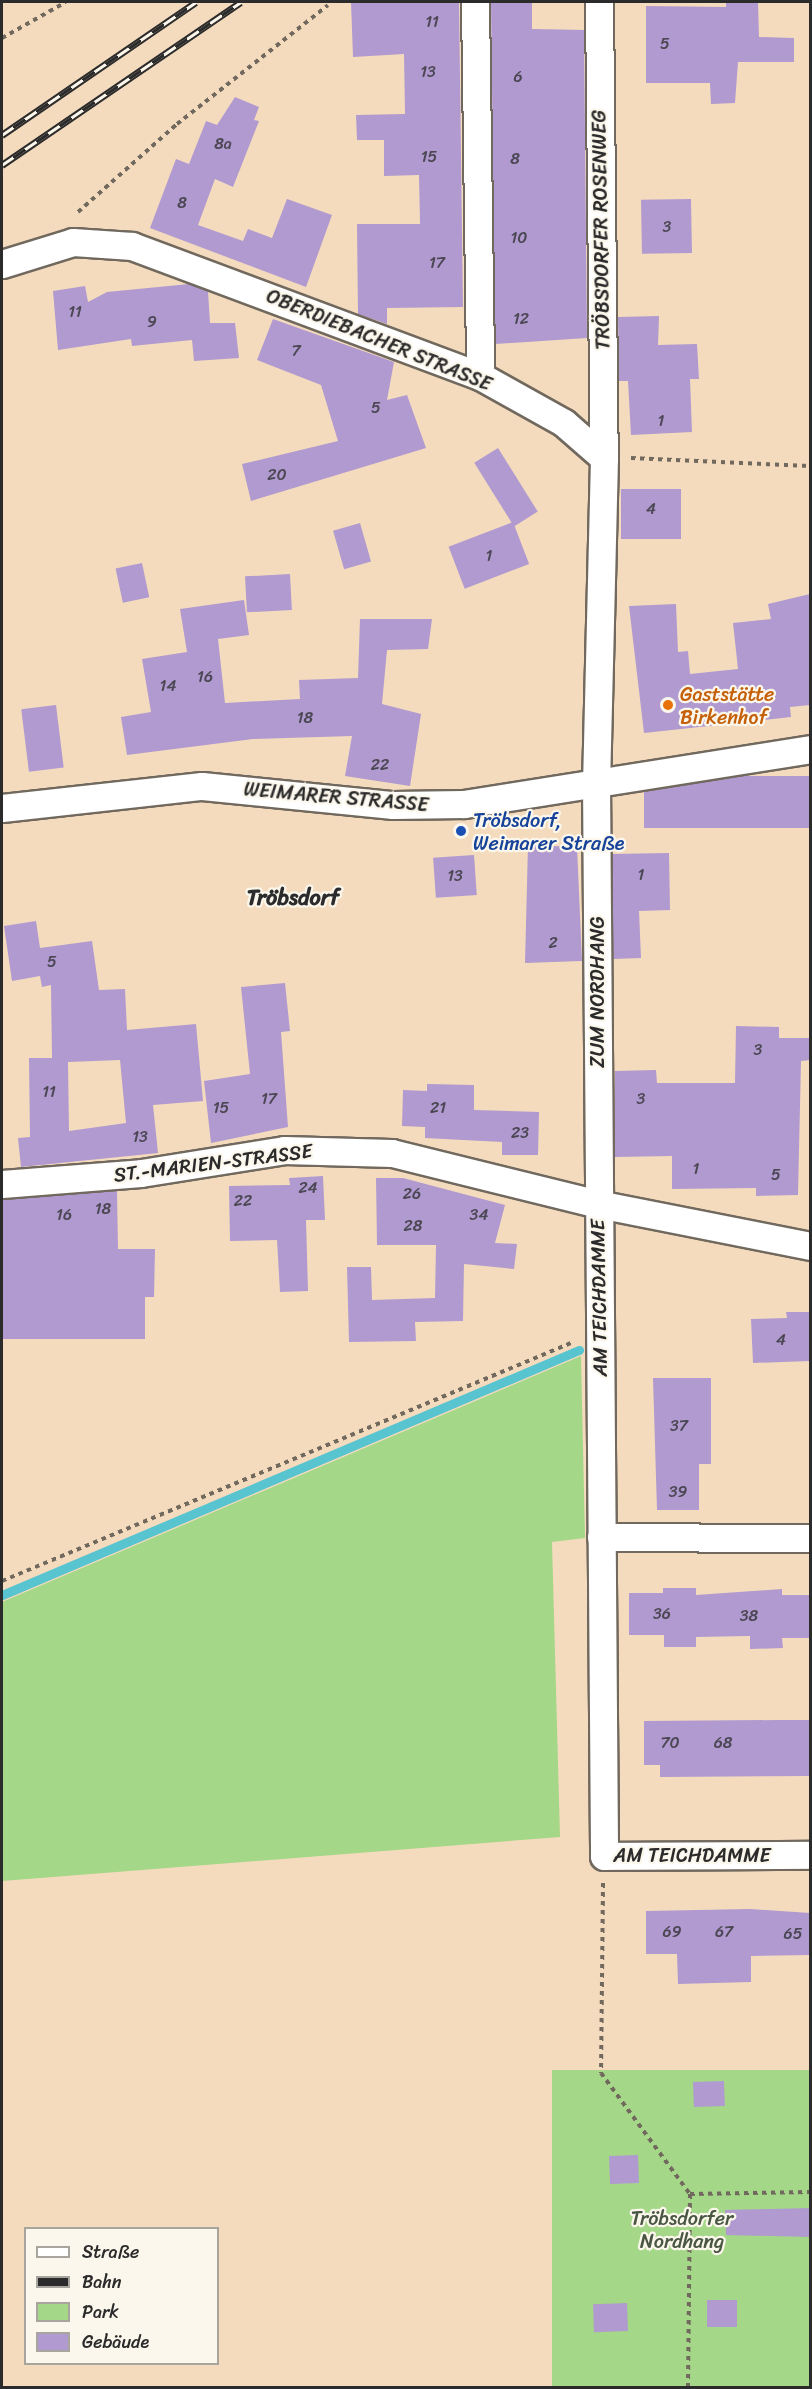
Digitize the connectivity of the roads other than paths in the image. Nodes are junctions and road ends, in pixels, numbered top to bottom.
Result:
1 (475, 2) edge
2 (599, 2) edge
3 (2, 264) edge
4 (480, 376) junction
5 (604, 458) junction
6 (810, 748) edge
7 (596, 781) junction
8 (2, 808) edge
9 (2, 1184) edge
10 (598, 1204) junction
11 (810, 1246) edge
12 (601, 1537) junction
13 (810, 1538) edge
14 (810, 1855) edge

1 - 4 street
2 - 5 street, TRÖBSDORFER ROSENWEG
3 - 4 street, OBERDIEBACHER STRASSE
4 - 5 street, OBERDIEBACHER STRASSE
5 - 7 street
6 - 7 street, WEIMARER STRASSE
7 - 8 street, WEIMARER STRASSE
7 - 10 street, ZUM NORDHANG
9 - 10 street, ST.-MARIEN-STRASSE
10 - 11 street, AM TEICHDAMME
10 - 12 street, AM TEICHDAMME
12 - 13 street
12 - 14 street, AM TEICHDAMME

